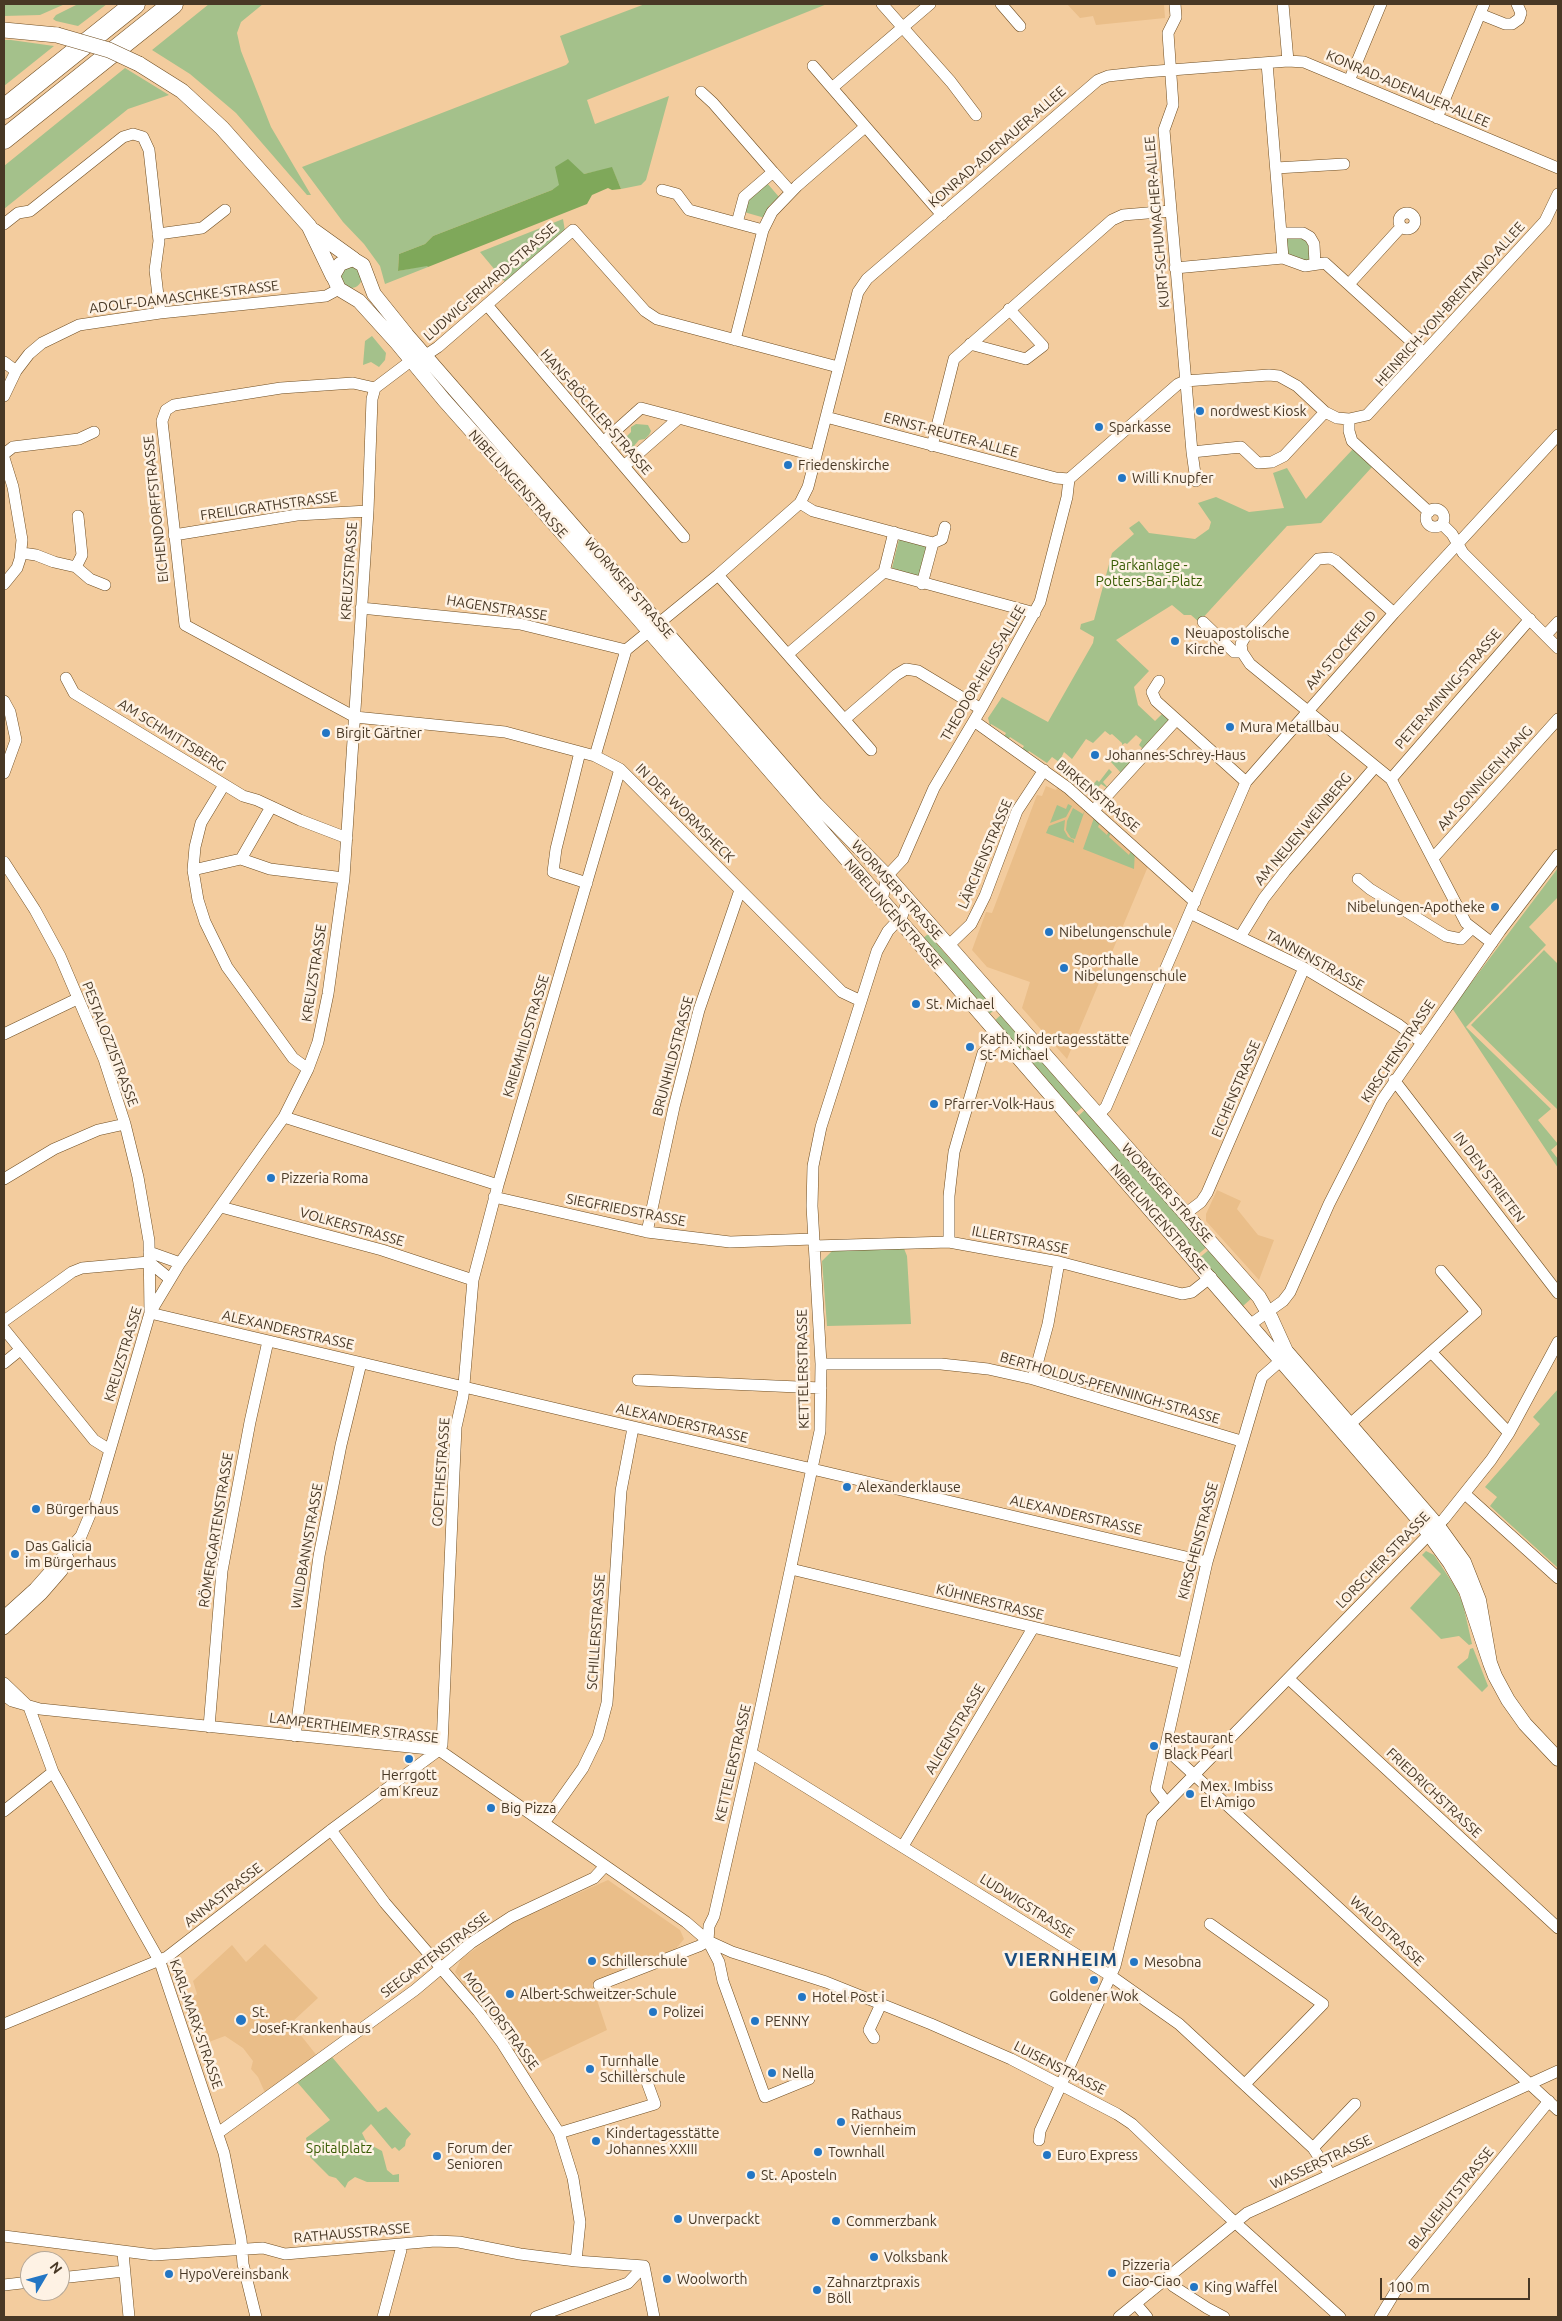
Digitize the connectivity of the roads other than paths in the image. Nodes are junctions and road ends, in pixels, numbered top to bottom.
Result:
1 (136, 4) edge
2 (173, 4) edge
3 (882, 4) edge
4 (930, 4) edge
5 (1002, 4) edge
6 (1175, 4) edge
7 (1283, 4) edge
8 (1381, 4) edge
9 (1517, 4) edge
10 (1482, 9) edge
11 (1020, 26) dead end
12 (903, 28) junction
13 (4, 30) edge
14 (1288, 61) junction
15 (1267, 63) junction
16 (813, 66) dead end
17 (1171, 70) junction
18 (1349, 81) junction
19 (832, 88) junction
20 (701, 92) dead end
21 (4, 109) edge
22 (976, 114) dead end
23 (1437, 118) junction
24 (865, 127) junction
25 (4, 139) edge
26 (1344, 164) dead end
27 (1276, 168) junction
28 (1558, 168) edge
29 (773, 172) junction
30 (662, 190) dead end
31 (792, 192) junction
32 (1558, 194) edge
33 (224, 210) dead end
34 (1171, 211) junction
35 (942, 215) junction
36 (738, 223) junction
37 (4, 224) edge
38 (309, 226) junction
39 (1401, 227) dead end
40 (763, 230) junction
41 (1281, 233) junction
42 (158, 234) junction
43 (1283, 258) junction
44 (354, 259) junction
45 (1315, 264) junction
46 (1175, 268) junction
47 (369, 279) junction
48 (1349, 284) junction
49 (340, 287) junction
50 (487, 305) junction
51 (1009, 309) junction
52 (160, 313) junction
53 (735, 340) junction
54 (970, 344) junction
55 (1424, 353) junction
56 (426, 356) junction
57 (411, 360) junction
58 (4, 362) edge
59 (838, 367) junction
60 (16, 371) junction
61 (1185, 381) junction
62 (375, 388) junction
63 (4, 396) edge
64 (1325, 412) junction
65 (826, 416) junction
66 (679, 418) junction
67 (1349, 420) junction
68 (94, 432) dead end
69 (1558, 435) edge
70 (603, 442) junction
71 (932, 446) junction
72 (1192, 452) junction
73 (4, 454) edge
74 (816, 456) junction
75 (4, 458) edge
76 (624, 466) junction
77 (1069, 479) junction
78 (1196, 481) dead end
79 (800, 503) junction
80 (368, 511) junction
81 (78, 516) dead end
82 (945, 527) dead end
83 (894, 532) junction
84 (174, 535) junction
85 (684, 537) dead end
86 (933, 544) junction
87 (1457, 544) junction
88 (22, 553) junction
89 (76, 567) junction
90 (884, 572) junction
91 (718, 575) junction
92 (4, 584) edge
93 (922, 584) junction
94 (105, 585) dead end
95 (361, 608) junction
96 (1035, 613) junction
97 (1394, 613) junction
98 (1530, 619) junction
99 (1203, 622) dead end
100 (1558, 622) edge
101 (654, 627) junction
102 (1546, 635) junction
103 (1558, 648) edge
104 (626, 650) junction
105 (1242, 652) junction
106 (788, 654) junction
107 (66, 678) dead end
108 (1159, 681) dead end
109 (4, 701) edge
110 (981, 709) junction
111 (1308, 711) junction
112 (355, 717) junction
113 (1558, 719) edge
114 (845, 720) junction
115 (1176, 720) junction
116 (974, 721) junction
117 (871, 750) dead end
118 (580, 752) junction
119 (595, 756) junction
120 (1375, 767) junction
121 (620, 769) junction
122 (1044, 770) junction
123 (4, 773) edge
124 (1390, 779) junction
125 (1246, 782) junction
126 (224, 785) junction
127 (271, 807) junction
128 (1094, 810) junction
129 (347, 838) junction
130 (1558, 854) edge
131 (1434, 857) junction
132 (241, 859) junction
133 (4, 862) edge
134 (193, 870) junction
135 (887, 876) junction
136 (344, 878) junction
137 (862, 878) junction
138 (1358, 878) dead end
139 (587, 882) junction
140 (740, 890) junction
141 (908, 900) junction
142 (882, 901) junction
143 (1195, 902) junction
144 (1190, 914) junction
145 (922, 916) junction
146 (899, 921) junction
147 (1472, 928) junction
148 (1240, 937) junction
149 (1492, 943) junction
150 (948, 946) junction
151 (1304, 968) junction
152 (77, 999) junction
153 (861, 1001) junction
154 (4, 1034) edge
155 (1001, 1038) junction
156 (1420, 1042) junction
157 (308, 1069) junction
158 (1394, 1080) junction
159 (284, 1116) junction
160 (1098, 1116) junction
161 (126, 1124) junction
162 (4, 1179) edge
163 (498, 1185) junction
164 (494, 1198) junction
165 (221, 1206) junction
166 (1185, 1214) junction
167 (647, 1232) junction
168 (949, 1242) junction
169 (814, 1243) junction
170 (149, 1257) junction
171 (1059, 1262) junction
172 (180, 1263) junction
173 (1441, 1271) dead end
174 (1210, 1277) junction
175 (170, 1279) junction
176 (473, 1280) junction
177 (1558, 1293) edge
178 (150, 1312) junction
179 (1268, 1312) junction
180 (4, 1320) edge
181 (1251, 1324) junction
182 (4, 1330) edge
183 (268, 1341) junction
184 (1558, 1342) edge
185 (20, 1350) junction
186 (1430, 1352) junction
187 (1285, 1358) junction
188 (4, 1363) edge
189 (361, 1363) junction
190 (820, 1364) junction
191 (1033, 1379) junction
192 (638, 1380) dead end
193 (464, 1387) junction
194 (821, 1388) junction
195 (1349, 1425) junction
196 (634, 1428) junction
197 (1508, 1434) junction
198 (1241, 1440) junction
199 (110, 1450) junction
200 (813, 1468) junction
201 (1465, 1494) junction
202 (1434, 1530) junction
203 (73, 1548) junction
204 (1207, 1562) junction
205 (791, 1569) junction
206 (1558, 1578) edge
207 (4, 1616) edge
208 (1033, 1628) junction
209 (4, 1630) edge
210 (1183, 1663) junction
211 (1289, 1679) junction
212 (4, 1684) edge
213 (4, 1696) edge
214 (28, 1707) junction
215 (209, 1727) junction
216 (295, 1736) junction
217 (1165, 1748) junction
218 (439, 1750) junction
219 (751, 1753) junction
220 (1558, 1759) edge
221 (52, 1772) junction
222 (1195, 1774) junction
223 (1166, 1802) junction
224 (4, 1811) edge
225 (544, 1823) junction
226 (331, 1830) junction
227 (903, 1846) junction
228 (605, 1866) junction
229 (1210, 1924) dead end
230 (1558, 1928) edge
231 (708, 1941) junction
232 (160, 1962) junction
233 (442, 1968) junction
234 (1111, 1976) junction
235 (599, 1985) dead end
236 (881, 2004) junction
237 (4, 2024) edge
238 (874, 2038) dead end
239 (640, 2063) dead end
240 (1558, 2071) edge
241 (808, 2079) dead end
242 (1061, 2084) junction
243 (1245, 2084) junction
244 (1530, 2084) junction
245 (1549, 2101) junction
246 (1355, 2104) dead end
247 (1558, 2110) edge
248 (218, 2133) junction
249 (558, 2133) junction
250 (1039, 2140) dead end
251 (1313, 2148) junction
252 (1330, 2174) junction
253 (1235, 2222) junction
254 (4, 2236) edge
255 (401, 2244) junction
256 (242, 2250) junction
257 (123, 2253) junction
258 (576, 2261) junction
259 (644, 2266) junction
260 (124, 2271) junction
261 (70, 2277) edge
262 (1167, 2278) junction
263 (20, 2283) edge
264 (4, 2285) edge
265 (1136, 2304) junction
266 (129, 2317) edge
267 (256, 2317) edge
268 (383, 2317) edge
269 (536, 2317) edge
270 (654, 2317) edge
271 (1119, 2317) edge
272 (1147, 2317) edge
273 (1224, 2317) edge
274 (1340, 2317) edge
275 (1380, 2317) edge

1 - 21 highway
2 - 25 highway
3 - 12 street
4 - 12 street
5 - 11 street
6 - 17 street, KURT-SCHUMACHER-ALLEE
7 - 14 street
8 - 18 street
9 - 10 street
10 - 23 street
12 - 19 street
12 - 22 street
13 - 38 main road, bridge
14 - 15 street, KONRAD-ADENAUER-ALLEE
14 - 18 street, KONRAD-ADENAUER-ALLEE
15 - 17 street, KONRAD-ADENAUER-ALLEE
15 - 27 street
16 - 19 street
17 - 34 street, KURT-SCHUMACHER-ALLEE
17 - 35 street, KONRAD-ADENAUER-ALLEE
18 - 23 street, KONRAD-ADENAUER-ALLEE
19 - 24 street
20 - 29 street
23 - 28 street, KONRAD-ADENAUER-ALLEE
24 - 31 street
24 - 35 street
26 - 27 street
27 - 41 street
29 - 31 street
29 - 36 street
30 - 36 street
31 - 40 street
32 - 55 street, HEINRICH-VON-BRENTANO-ALLEE
33 - 42 street
34 - 46 street, KURT-SCHUMACHER-ALLEE
34 - 51 street
35 - 59 street, KONRAD-ADENAUER-ALLEE
36 - 40 street
37 - 42 street
38 - 44 main road
38 - 49 main road
39 - 48 street
40 - 53 street
41 - 43 street
41 - 45 street
42 - 52 street
43 - 45 street
43 - 46 street
44 - 47 street, WORMSER STRASSE
44 - 49 street
45 - 48 street
46 - 61 street, KURT-SCHUMACHER-ALLEE
47 - 49 street
47 - 56 street, WORMSER STRASSE
48 - 55 street
49 - 52 street, ADOLF-DAMASCHKE-STRASSE
49 - 57 street, NIBELUNGENSTRASSE
50 - 53 street, LUDWIG-ERHARD-STRASSE
50 - 56 street, LUDWIG-ERHARD-STRASSE
50 - 70 street, HANS-BÖCKLER-STRASSE
51 - 54 street
51 - 54 street
52 - 60 street, ADOLF-DAMASCHKE-STRASSE
53 - 59 street
54 - 71 street
55 - 67 street, HEINRICH-VON-BRENTANO-ALLEE
56 - 57 street
56 - 101 street, WORMSER STRASSE
57 - 62 street
57 - 101 street, NIBELUNGENSTRASSE
58 - 60 street
59 - 65 street, KONRAD-ADENAUER-ALLEE
60 - 63 street, ADOLF-DAMASCHKE-STRASSE
61 - 64 street
61 - 72 street, KURT-SCHUMACHER-ALLEE
61 - 77 street
62 - 80 street, KREUZSTRASSE
62 - 84 street, EICHENDORFFSTRASSE
64 - 67 street
64 - 72 street
65 - 71 street, ERNST-REUTER-ALLEE
65 - 74 street, KONRAD-ADENAUER-ALLEE
66 - 70 street
66 - 74 street
66 - 76 street
67 - 87 street
68 - 73 street
69 - 87 street, AM STOCKFELD
70 - 76 street, HANS-BÖCKLER-STRASSE
71 - 77 street, ERNST-REUTER-ALLEE
72 - 78 street, KURT-SCHUMACHER-ALLEE
74 - 79 street, KONRAD-ADENAUER-ALLEE
75 - 88 street
76 - 85 street, HANS-BÖCKLER-STRASSE
77 - 96 street, THEODOR-HEUSS-ALLEE
79 - 83 street
79 - 91 street, KONRAD-ADENAUER-ALLEE
80 - 84 street, FREILIGRATHSTRASSE
80 - 95 street, KREUZSTRASSE
81 - 89 street
82 - 86 street
83 - 86 street
83 - 90 street
84 - 112 street, EICHENDORFFSTRASSE
86 - 93 street
87 - 97 street, AM STOCKFELD
87 - 98 street
88 - 89 street
88 - 92 street
89 - 94 street
90 - 93 street
90 - 106 street
91 - 101 street, KONRAD-ADENAUER-ALLEE
91 - 106 street
93 - 96 street
95 - 104 street, HAGENSTRASSE
95 - 112 street, KREUZSTRASSE
96 - 110 street, THEODOR-HEUSS-ALLEE
97 - 105 street
97 - 111 street, AM STOCKFELD
98 - 102 street
98 - 124 street, PETER-MINNIG-STRASSE
99 - 105 street
100 - 102 street
101 - 104 street
101 - 135 street, WORMSER STRASSE
101 - 137 street, NIBELUNGENSTRASSE
102 - 103 street
104 - 119 street
105 - 111 street
106 - 114 street
107 - 126 street, AM SCHMITTSBERG
108 - 115 street
109 - 123 street
110 - 114 street
110 - 116 street, THEODOR-HEUSS-ALLEE
111 - 120 street
111 - 125 street, AM STOCKFELD
112 - 118 street, IN DER WORMSHECK
112 - 129 street, KREUZSTRASSE
113 - 131 street, AM SONNIGEN HANG
114 - 117 street
115 - 125 street
115 - 128 street
116 - 122 street, BIRKENSTRASSE
116 - 135 street, THEODOR-HEUSS-ALLEE
118 - 119 street, IN DER WORMSHECK
118 - 139 street
119 - 121 street, IN DER WORMSHECK
120 - 124 street
120 - 148 street, AM NEUEN WEINBERG
121 - 139 street, KRIEMHILDSTRASSE
121 - 140 street, IN DER WORMSHECK
122 - 128 street, BIRKENSTRASSE
122 - 150 street, LÄRCHENSTRASSE
124 - 131 street
125 - 143 street, AM STOCKFELD
126 - 127 street, AM SCHMITTSBERG
126 - 134 street
127 - 129 street, AM SCHMITTSBERG
127 - 132 street
128 - 143 street, BIRKENSTRASSE
129 - 136 street, KREUZSTRASSE
130 - 149 street, KIRSCHENSTRASSE
131 - 147 street
132 - 134 street
132 - 136 street
133 - 152 street, PESTALOZZISTRASSE
134 - 157 street
135 - 137 street
135 - 141 street, WORMSER STRASSE
135 - 142 street
136 - 157 street, KREUZSTRASSE
137 - 142 street, NIBELUNGENSTRASSE
138 - 147 street
139 - 163 street, KRIEMHILDSTRASSE
140 - 153 street, IN DER WORMSHECK
140 - 167 street, BRUNHILDSTRASSE
141 - 145 street, WORMSER STRASSE
141 - 146 street, KETTELERSTRASSE
142 - 146 street, NIBELUNGENSTRASSE
143 - 144 street, AM STOCKFELD
144 - 148 street, TANNENSTRASSE
144 - 160 street, AM STOCKFELD
145 - 146 street
145 - 150 street, WORMSER STRASSE
146 - 153 street, KETTELERSTRASSE
146 - 155 street, NIBELUNGENSTRASSE
147 - 149 street
148 - 151 street, TANNENSTRASSE
149 - 156 street, KIRSCHENSTRASSE
150 - 160 street, WORMSER STRASSE
151 - 156 street, TANNENSTRASSE
151 - 166 street, EICHENSTRASSE
152 - 154 street
152 - 161 street, PESTALOZZISTRASSE
153 - 169 street, KETTELERSTRASSE
155 - 168 street
155 - 174 street, NIBELUNGENSTRASSE
156 - 158 street, KIRSCHENSTRASSE
157 - 159 street, KREUZSTRASSE
158 - 177 street, IN DEN STRIETEN
158 - 179 street, KIRSCHENSTRASSE
159 - 163 street
159 - 165 street, KREUZSTRASSE
160 - 166 street, WORMSER STRASSE
161 - 162 street
161 - 170 street, PESTALOZZISTRASSE
163 - 164 street, KRIEMHILDSTRASSE
164 - 167 street, SIEGFRIEDSTRASSE
164 - 176 street, GOETHESTRASSE
165 - 172 street, KREUZSTRASSE
165 - 176 street, VOLKERSTRASSE
166 - 179 street, WORMSER STRASSE
167 - 169 street, SIEGFRIEDSTRASSE
168 - 169 street, ILLERTSTRASSE
168 - 171 street, ILLERTSTRASSE
169 - 190 street, KETTELERSTRASSE
170 - 172 street
170 - 175 street
170 - 178 street, PESTALOZZISTRASSE
170 - 180 street
171 - 174 street, ILLERTSTRASSE
171 - 191 street
172 - 175 street, KREUZSTRASSE
173 - 186 street
174 - 181 street, NIBELUNGENSTRASSE
175 - 178 street, KREUZSTRASSE
176 - 193 street, GOETHESTRASSE
178 - 183 street, ALEXANDERSTRASSE
178 - 199 street, KREUZSTRASSE
179 - 181 street, KIRSCHENSTRASSE
179 - 187 street, WORMSER STRASSE
181 - 187 street, NIBELUNGENSTRASSE
182 - 185 street
183 - 189 street, ALEXANDERSTRASSE
183 - 215 street, RÖMERGARTENSTRASSE
184 - 197 street, LORSCHER STRASSE
185 - 188 street
185 - 199 street
186 - 195 street
186 - 197 street
187 - 195 street, WORMSER STRASSE
187 - 198 street, KIRSCHENSTRASSE
187 - 202 street, NIBELUNGENSTRASSE
189 - 193 street, ALEXANDERSTRASSE
189 - 216 street, WILDBANNSTRASSE
190 - 191 street, BERTHOLDUS-PFENNINGH-STRASSE
190 - 194 street, KETTELERSTRASSE
191 - 198 street, BERTHOLDUS-PFENNINGH-STRASSE
192 - 194 street
193 - 196 street, ALEXANDERSTRASSE
193 - 218 street, GOETHESTRASSE
194 - 200 street, KETTELERSTRASSE
195 - 202 street, WORMSER STRASSE
196 - 200 street, ALEXANDERSTRASSE
196 - 225 street, SCHILLERSTRASSE
197 - 201 street, LORSCHER STRASSE
198 - 204 street, KIRSCHENSTRASSE
199 - 203 street, KREUZSTRASSE
200 - 204 street, ALEXANDERSTRASSE
200 - 205 street, KETTELERSTRASSE
201 - 202 street, LORSCHER STRASSE
201 - 206 street
202 - 211 street, LORSCHER STRASSE
202 - 220 street
203 - 207 street, KREUZSTRASSE
203 - 209 street, KREUZSTRASSE
204 - 210 street, KIRSCHENSTRASSE
205 - 208 street, KÜHNERSTRASSE
205 - 219 street, KETTELERSTRASSE
208 - 210 street, KÜHNERSTRASSE
208 - 227 street, ALICENSTRASSE
210 - 217 street, KIRSCHENSTRASSE
211 - 222 street, LORSCHER STRASSE
211 - 230 street, FRIEDRICHSTRASSE
212 - 214 street, KARL-MARX-STRASSE
213 - 214 street
214 - 215 street, LAMPERTHEIMER STRASSE
214 - 221 street, KARL-MARX-STRASSE
215 - 216 street, LAMPERTHEIMER STRASSE
216 - 218 street, LAMPERTHEIMER STRASSE
217 - 222 street
217 - 223 street
218 - 225 street, LAMPERTHEIMER STRASSE
218 - 226 street, ANNASTRASSE
219 - 227 street, LUDWIGSTRASSE
219 - 231 street, KETTELERSTRASSE
221 - 224 street
221 - 232 street, KARL-MARX-STRASSE
222 - 223 street, LORSCHER STRASSE
222 - 244 street, WALDSTRASSE
223 - 234 street, LORSCHER STRASSE
225 - 228 street, LAMPERTHEIMER STRASSE
226 - 232 street, ANNASTRASSE
226 - 233 street, MOLITORSTRASSE
227 - 234 street, LUDWIGSTRASSE
228 - 231 street, LAMPERTHEIMER STRASSE
228 - 233 street, SEEGARTENSTRASSE
229 - 243 street
231 - 235 street
231 - 236 street, LUISENSTRASSE
231 - 241 street
232 - 237 street, ANNASTRASSE
232 - 248 street, KARL-MARX-STRASSE
233 - 248 street, SEEGARTENSTRASSE
233 - 249 street, MOLITORSTRASSE
234 - 242 street, LORSCHER STRASSE
234 - 243 street, LUDWIGSTRASSE
236 - 238 street
236 - 242 street, LUISENSTRASSE
239 - 249 street
240 - 244 street, WASSERSTRASSE
242 - 250 street, LORSCHER STRASSE
242 - 253 street, LUISENSTRASSE
243 - 251 street, LUDWIGSTRASSE
244 - 245 street, WALDSTRASSE
244 - 252 street, WASSERSTRASSE
245 - 247 street, WALDSTRASSE
245 - 275 street, BLAUEHUTSTRASSE
246 - 251 street
248 - 256 street, KARL-MARX-STRASSE
249 - 258 street, MOLITORSTRASSE
251 - 252 street, LUDWIGSTRASSE
252 - 253 street, WASSERSTRASSE
253 - 262 street, WASSERSTRASSE
253 - 274 street, LUISENSTRASSE
254 - 257 street, RATHAUSSTRASSE
255 - 256 street, RATHAUSSTRASSE
255 - 258 street, RATHAUSSTRASSE
255 - 268 street
256 - 257 street, RATHAUSSTRASSE
256 - 267 street, KARL-MARX-STRASSE
257 - 260 street
258 - 259 street, RATHAUSSTRASSE
259 - 269 street
259 - 270 street
260 - 261 street
260 - 266 street
262 - 265 street, WASSERSTRASSE
262 - 273 street
263 - 264 street
265 - 271 street, WASSERSTRASSE
265 - 272 street

